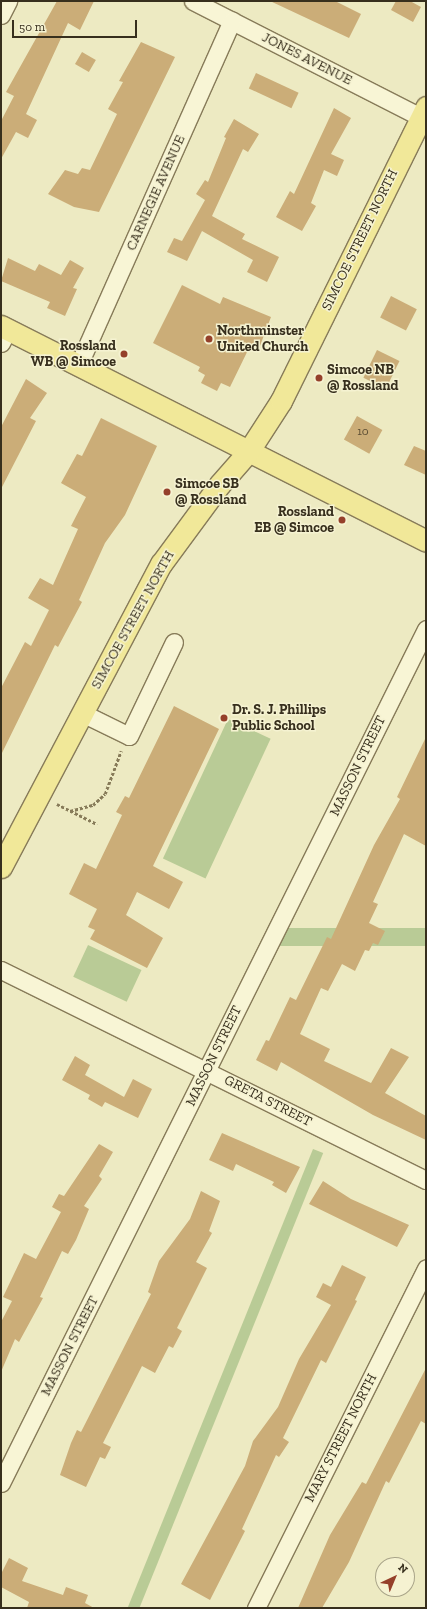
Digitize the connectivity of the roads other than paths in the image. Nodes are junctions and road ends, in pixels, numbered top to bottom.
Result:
1 (8, 1) edge
2 (193, 1) edge
3 (1, 15) edge
4 (232, 21) junction
5 (424, 112) edge
6 (3, 333) edge
7 (79, 364) junction
8 (248, 452) junction
9 (426, 540) edge
10 (426, 629) edge
11 (174, 642) dead end
12 (82, 713) junction
13 (1, 867) edge
14 (1, 970) edge
15 (207, 1070) junction
16 (426, 1180) edge
17 (426, 1268) edge
18 (1, 1483) edge
19 (256, 1608) edge

1 - 3 street
2 - 4 street, JONES AVENUE
4 - 5 street, JONES AVENUE
4 - 7 street, CARNEGIE AVENUE
5 - 8 main road, SIMCOE STREET NORTH
6 - 7 main road
7 - 8 main road
8 - 9 main road
8 - 12 main road, SIMCOE STREET NORTH
10 - 15 street, MASSON STREET
11 - 12 street
12 - 13 main road, SIMCOE STREET NORTH
14 - 15 street, GRETA STREET
15 - 16 street, GRETA STREET
15 - 18 street, MASSON STREET
17 - 19 street, MARY STREET NORTH

